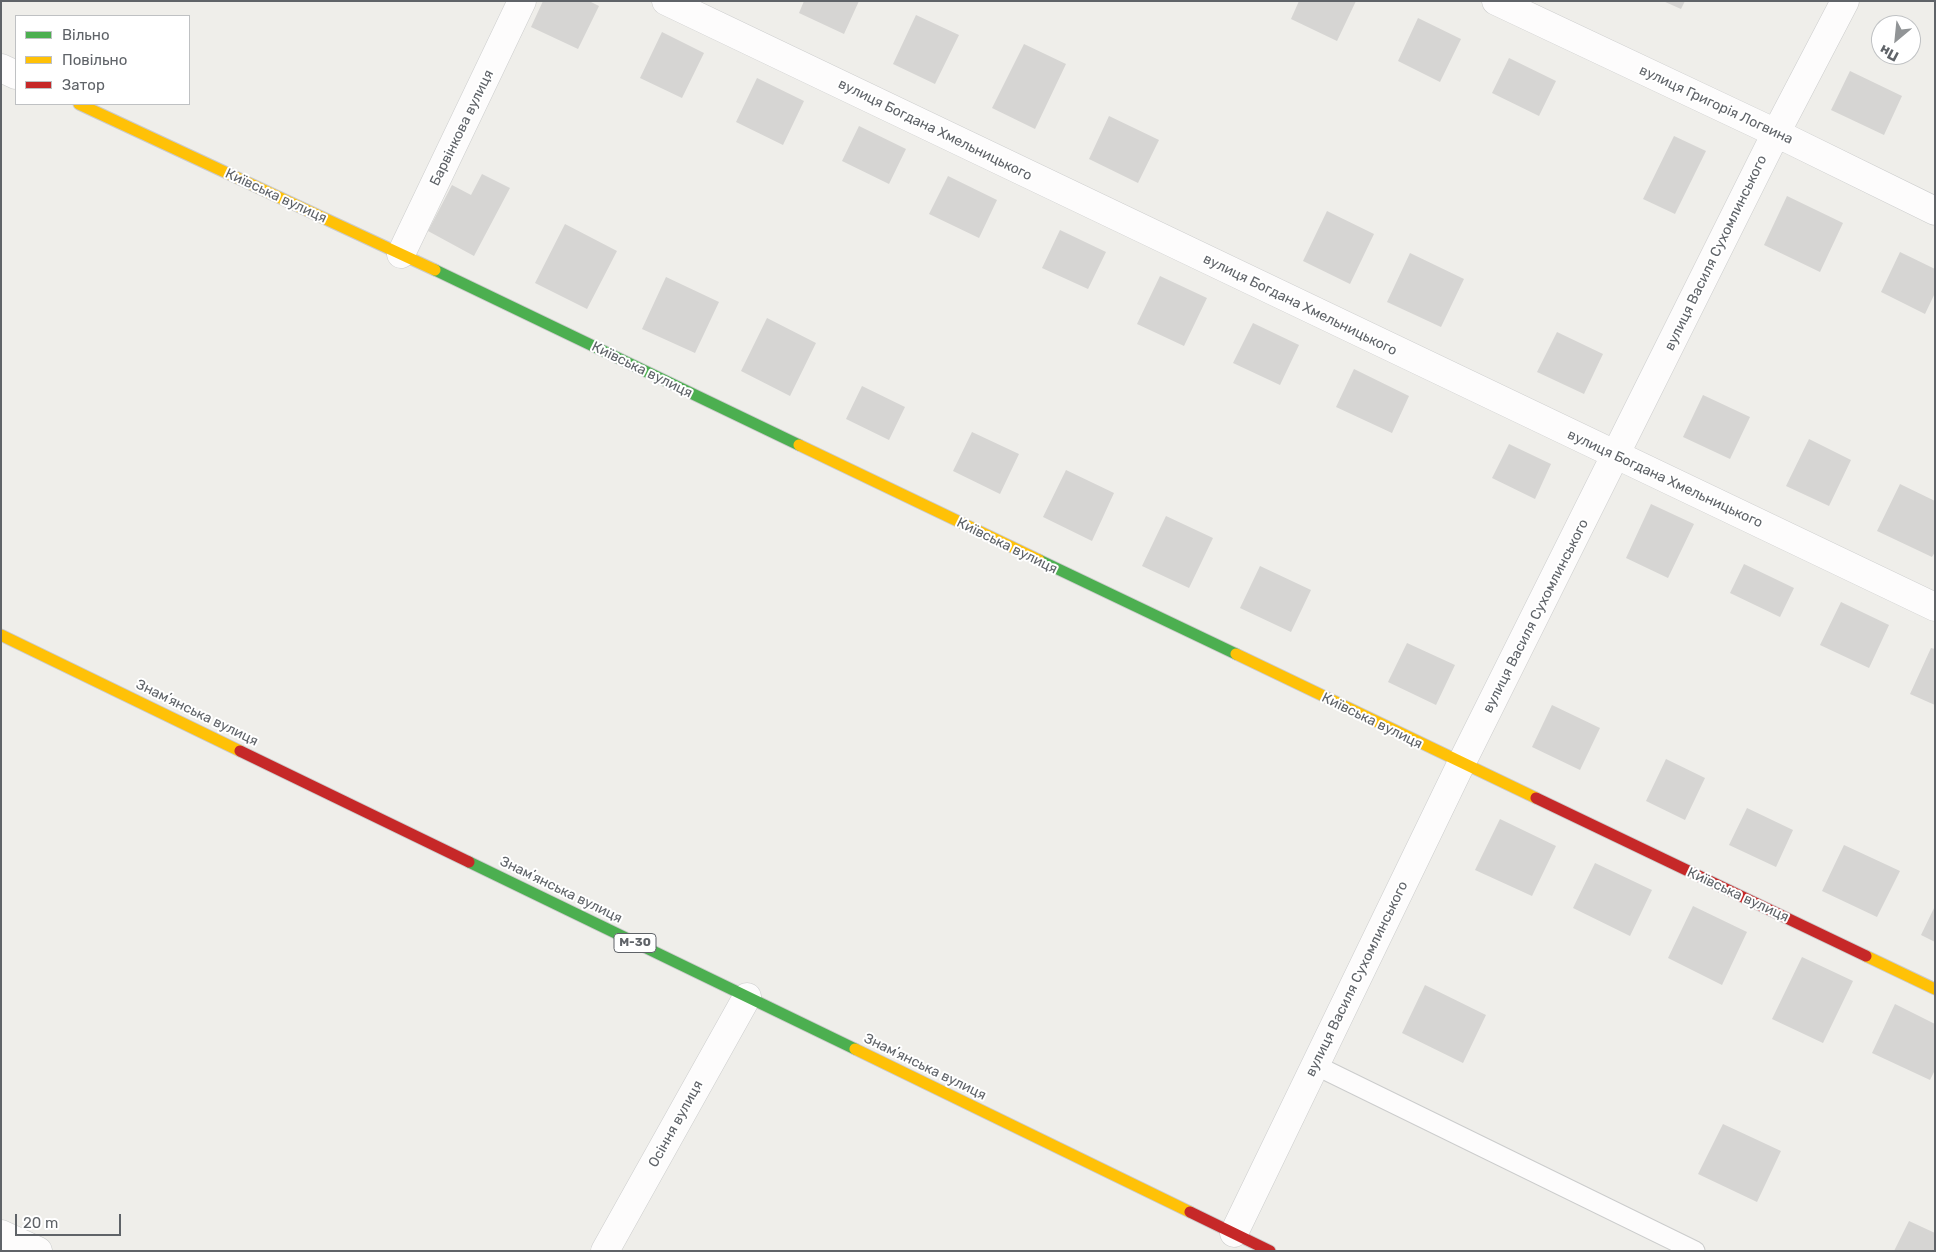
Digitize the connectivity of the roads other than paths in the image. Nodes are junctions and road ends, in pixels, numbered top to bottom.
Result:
1 (522, 1) edge
2 (666, 1) edge
3 (1496, 1) edge
4 (1845, 1) edge
5 (1, 68) edge
6 (15, 75) edge
7 (81, 105) edge
8 (1776, 133) junction
9 (1935, 211) edge
10 (401, 254) junction
11 (1616, 456) junction
12 (1935, 607) edge
13 (1, 635) edge
14 (1461, 764) junction
15 (1935, 989) edge
16 (747, 997) junction
17 (1315, 1065) junction
18 (1, 1234) edge
19 (1234, 1234) junction
20 (38, 1251) edge
21 (605, 1251) edge
22 (1270, 1251) edge
23 (1694, 1251) edge

1 - 10 street, Барвінкова вулиця
2 - 11 street, вулиця Богдана Хмельницького
3 - 8 street, вулиця Григорія Логвина
4 - 8 street, вулиця Василя Сухомлинського
5 - 6 street
7 - 10 main road, Київська вулиця
8 - 9 street, вулиця Григорія Логвина
8 - 11 street, вулиця Василя Сухомлинського
10 - 14 main road, Київська вулиця
11 - 12 street, вулиця Богдана Хмельницького
11 - 14 street, вулиця Василя Сухомлинського
13 - 16 main road, Знамʼянська вулиця / М-30
14 - 15 main road, Київська вулиця
14 - 17 street, вулиця Василя Сухомлинського
16 - 19 main road, Знамʼянська вулиця / М-30
16 - 21 street, Осіння вулиця
17 - 19 street, вулиця Василя Сухомлинського
17 - 23 lane
18 - 20 street
19 - 22 main road, Знамʼянська вулиця / М-30

